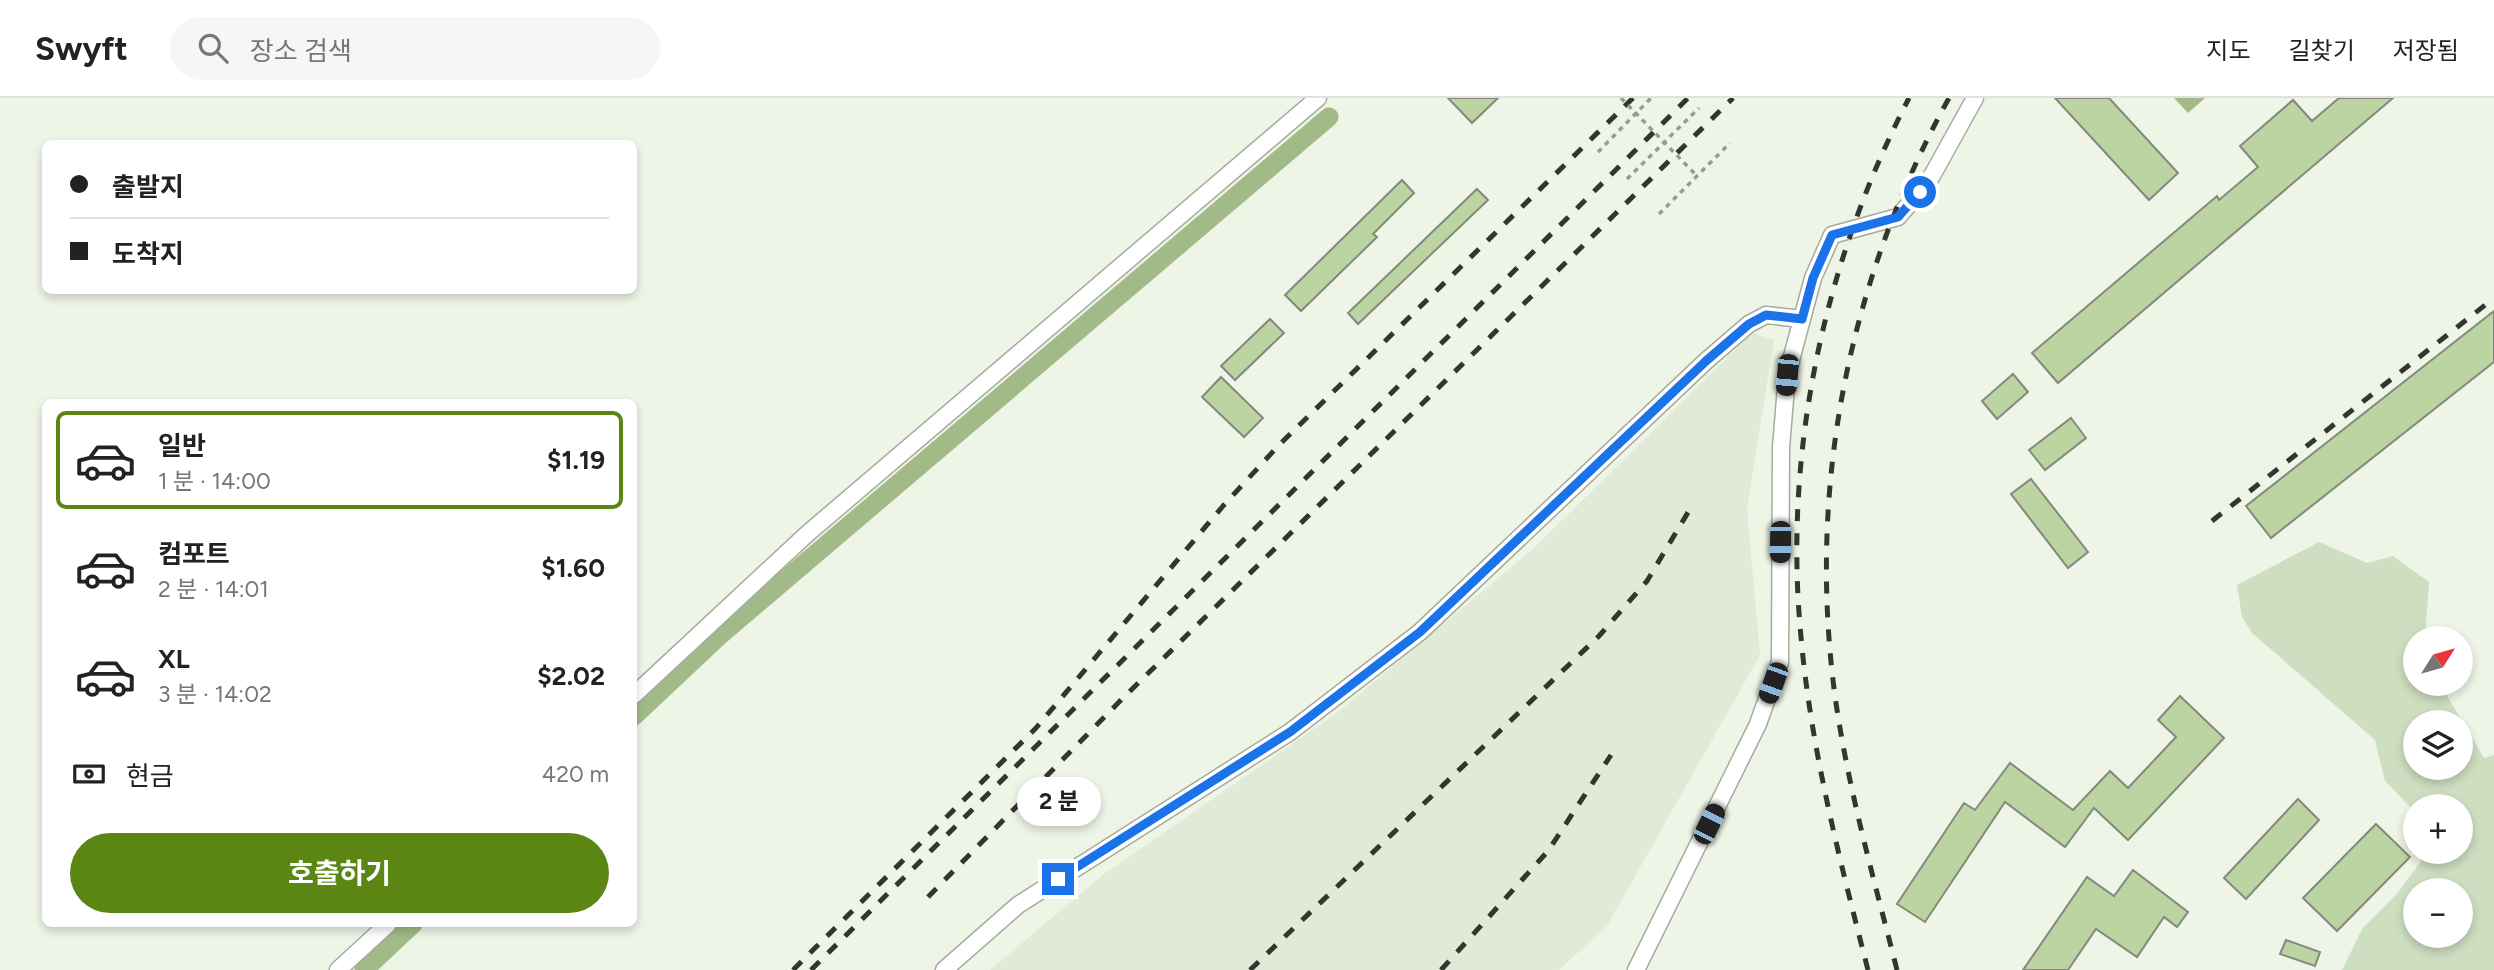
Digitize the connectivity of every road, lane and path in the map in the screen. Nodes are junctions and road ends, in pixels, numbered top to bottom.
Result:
1 (1318, 98) edge
2 (1621, 98) edge
3 (1651, 98) edge
4 (1975, 98) edge
5 (1699, 108) dead end
6 (1636, 113) junction
7 (1664, 142) junction
8 (1730, 143) dead end
9 (1598, 152) dead end
10 (1697, 176) junction
11 (1627, 179) dead end
12 (1659, 214) dead end
13 (1802, 319) junction
14 (637, 692) edge
15 (385, 927) edge
16 (338, 970) edge
17 (944, 970) edge
18 (1636, 970) edge

1 - 14 street
2 - 6 path, bridge
3 - 6 path
4 - 13 street
5 - 7 path
6 - 7 path, bridge
6 - 9 path
7 - 10 path, bridge
7 - 11 path
8 - 10 path
10 - 12 path
13 - 17 street
13 - 18 street
15 - 16 street

